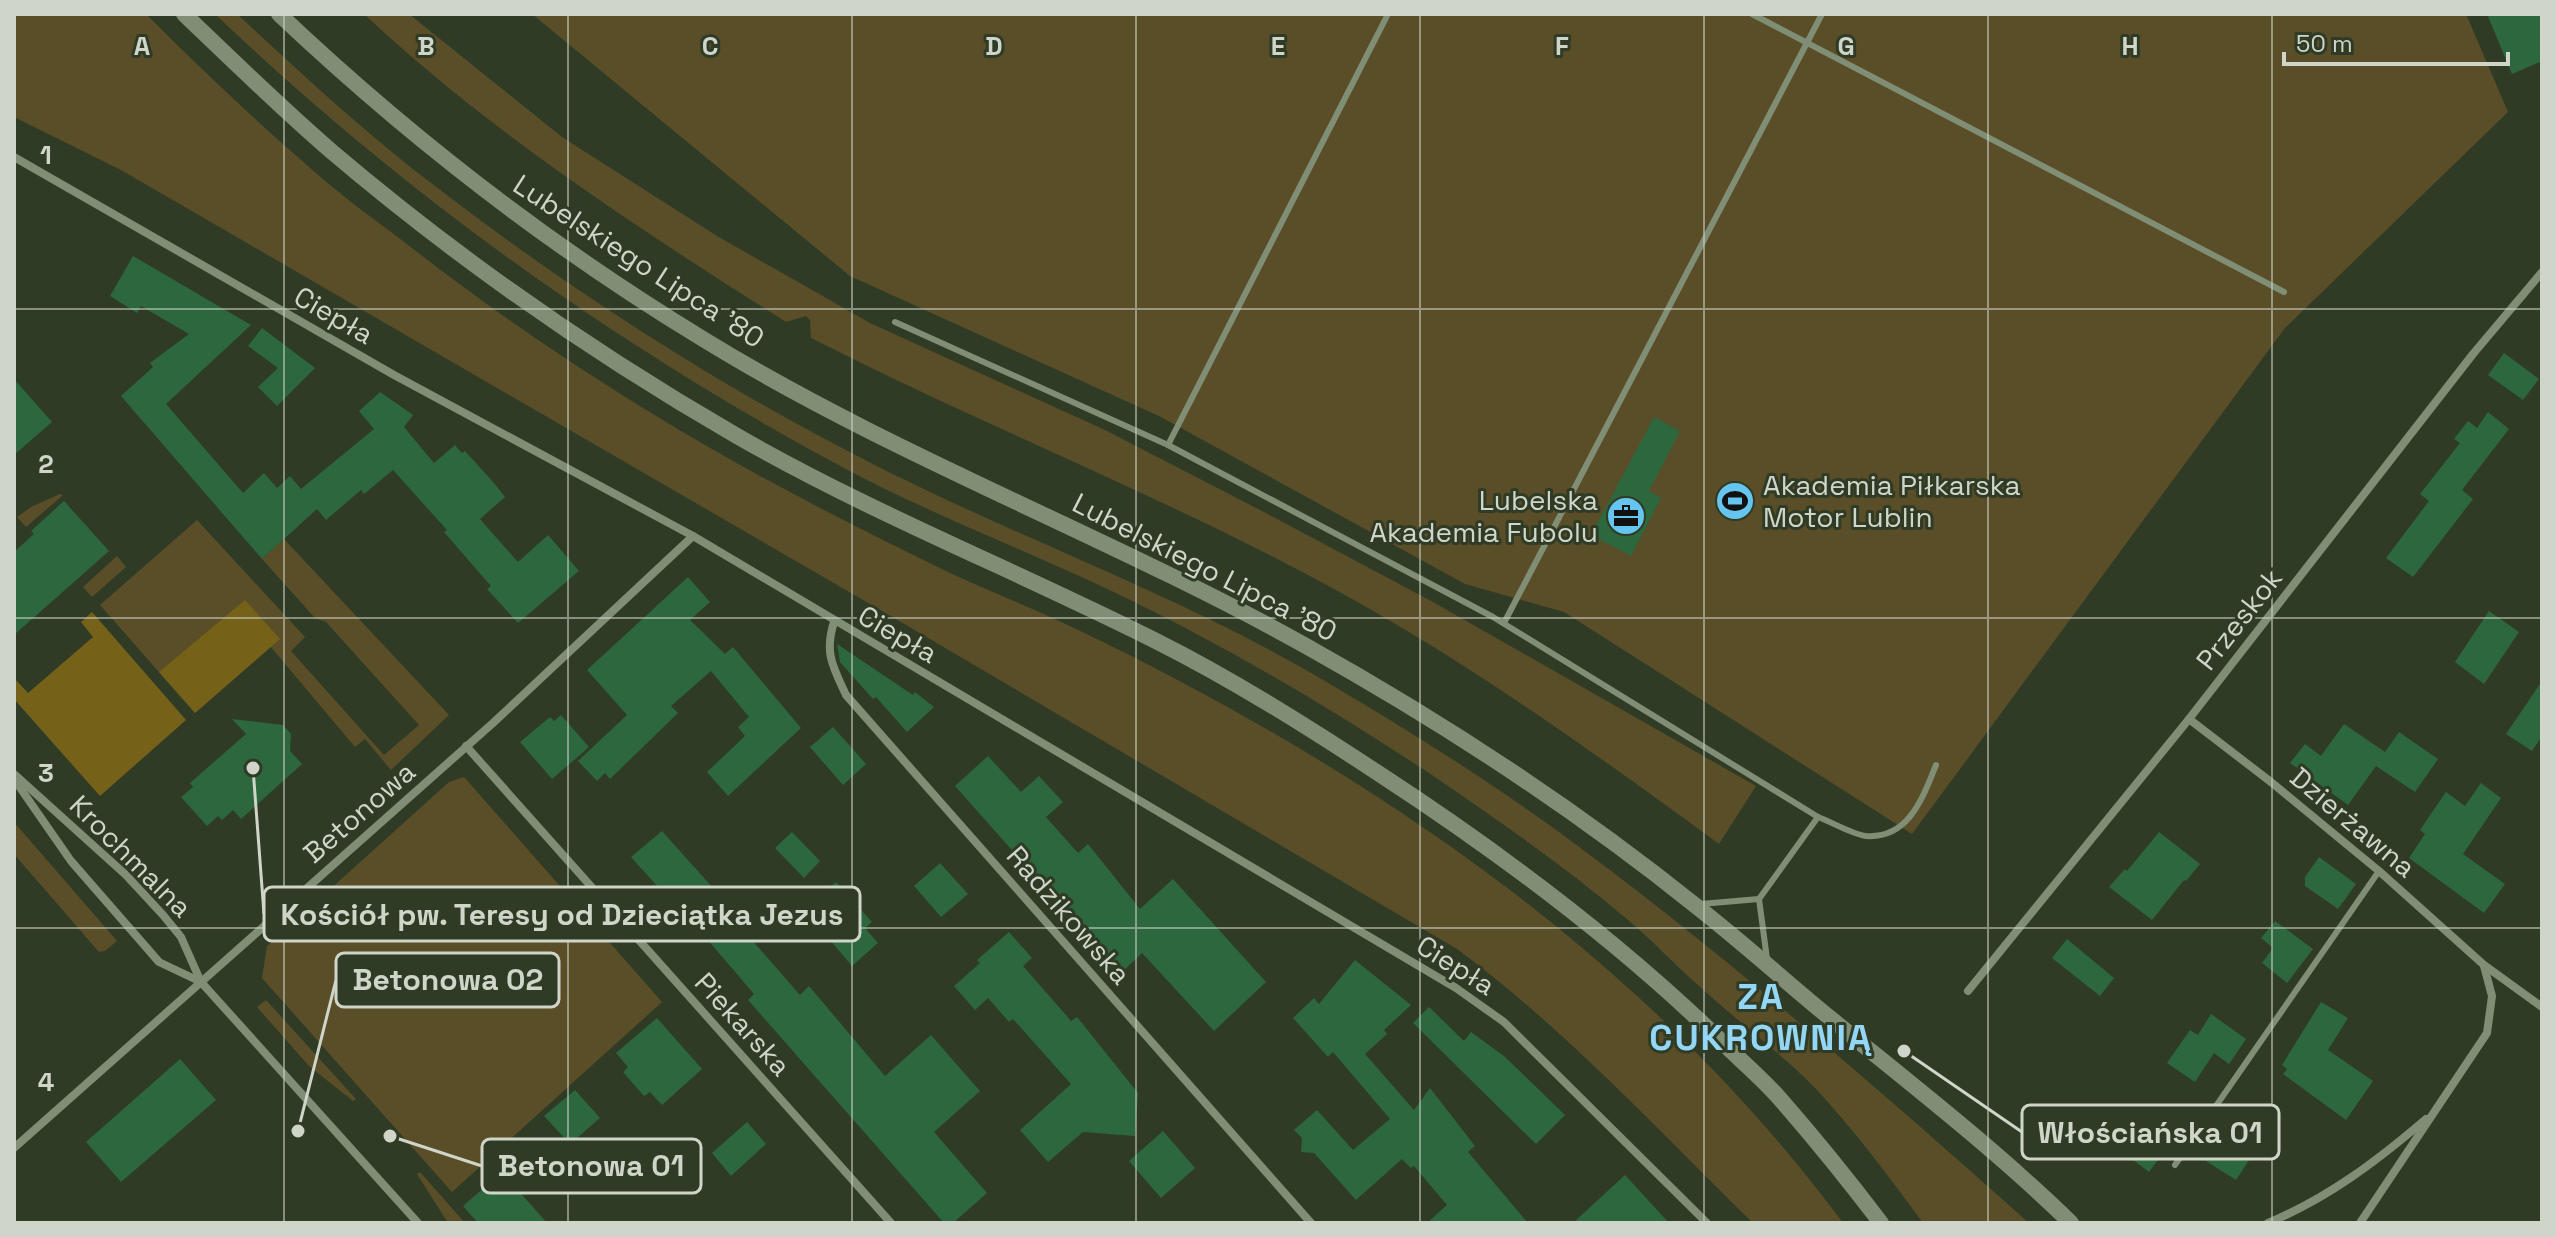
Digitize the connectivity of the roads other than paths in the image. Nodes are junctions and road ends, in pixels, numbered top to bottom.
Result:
1 (184, 14) edge
2 (279, 14) edge
3 (1388, 14) edge
4 (1752, 14) edge
5 (1822, 14) edge
6 (1807, 42) junction
7 (14, 157) edge
8 (2542, 272) edge
9 (2284, 292) dead end
10 (895, 322) dead end
11 (1168, 445) junction
12 (693, 536) junction
13 (834, 622) junction
14 (1504, 623) junction
15 (2189, 719) junction
16 (466, 746) junction
17 (1936, 765) dead end
18 (14, 776) edge
19 (1818, 817) junction
20 (2379, 871) junction
21 (1759, 899) junction
22 (1694, 904) junction
23 (1768, 965) junction
24 (2484, 965) junction
25 (201, 982) junction
26 (1968, 991) dead end
27 (2542, 1007) edge
28 (2433, 1113) junction
29 (14, 1148) edge
30 (2175, 1165) dead end
31 (415, 1220) edge
32 (404, 1223) edge
33 (891, 1223) edge
34 (1311, 1223) edge
35 (1707, 1223) edge
36 (1881, 1223) edge
37 (2071, 1223) edge
38 (2268, 1223) edge
39 (2360, 1223) edge

1 - 36 main road
2 - 22 main road, Lubelskiego Lipca '80
3 - 11 lane
4 - 6 lane
5 - 6 lane
6 - 9 lane
6 - 14 lane
7 - 12 street, Ciepła
8 - 15 street, Przeskok
10 - 11 lane
11 - 14 lane
12 - 13 street, Ciepła
12 - 16 street, Betonowa
13 - 34 street, Radzikowska
13 - 35 street, Ciepła
14 - 19 lane
15 - 20 street, Dzierżawna
15 - 26 street, Przeskok
16 - 25 street, Betonowa
16 - 33 street, Piekarska
17 - 19 lane
18 - 25 street, Krochmalna
18 - 25 street, Krochmalna
19 - 21 lane
20 - 24 street, Dzierżawna
20 - 30 lane
21 - 22 lane
21 - 23 lane
22 - 23 main road, Lubelskiego Lipca '80
23 - 37 main road, Lubelskiego Lipca '80
24 - 27 street, Dzierżawna
24 - 28 street
25 - 29 street, Betonowa
25 - 31 street, Krochmalna
28 - 38 street
28 - 39 street
31 - 32 lane

